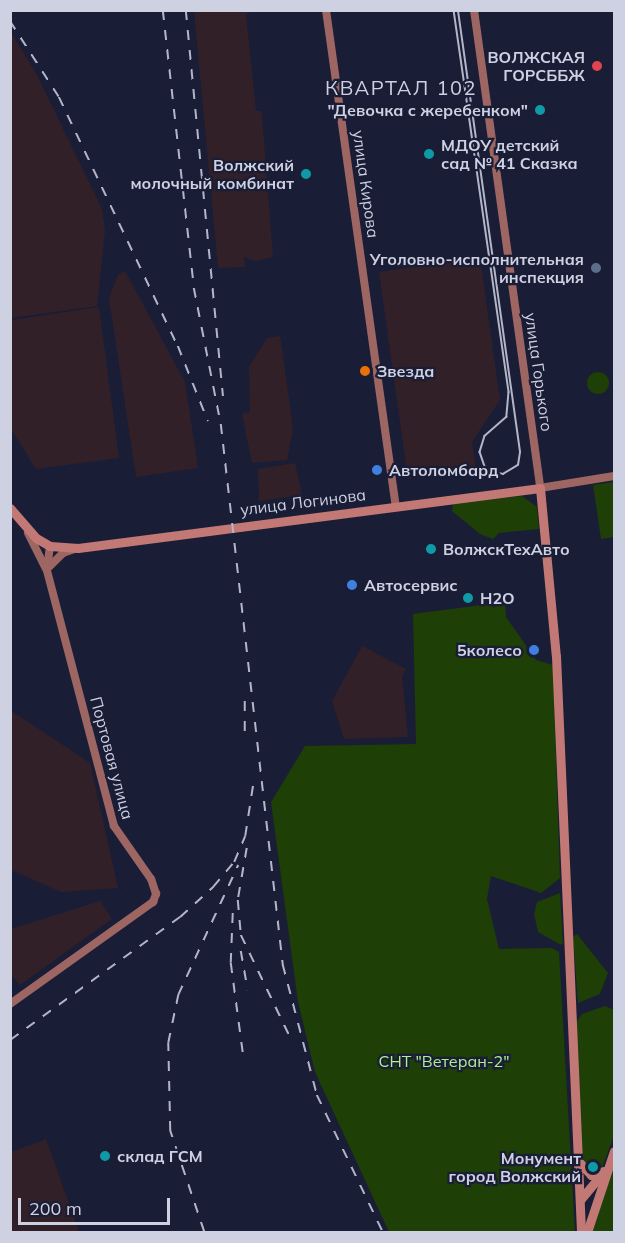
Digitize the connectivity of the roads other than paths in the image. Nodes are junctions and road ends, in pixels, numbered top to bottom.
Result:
1 (326, 10) edge
2 (474, 10) edge
3 (615, 476) edge
4 (540, 488) junction
5 (396, 505) junction
6 (10, 508) edge
7 (27, 529) junction
8 (50, 546) junction
9 (78, 548) junction
10 (47, 570) junction
11 (10, 1004) edge
12 (613, 1155) edge
13 (578, 1160) junction
14 (604, 1171) junction
15 (600, 1192) junction
16 (583, 1198) junction
17 (581, 1233) edge
18 (587, 1233) edge

1 - 5 street, улица Кирова
2 - 4 street, улица Горького
3 - 4 street, улица Логинова
4 - 5 main road, улица Логинова
4 - 13 main road
5 - 9 main road, улица Логинова
6 - 7 main road
7 - 8 main road
7 - 10 street
8 - 9 main road, улица Логинова
8 - 10 street, Портовая улица
9 - 10 street
10 - 11 street, Портовая улица
12 - 14 main road
12 - 15 main road
13 - 14 main road
13 - 16 main road
14 - 16 main road
15 - 16 main road
15 - 18 main road
16 - 17 main road

